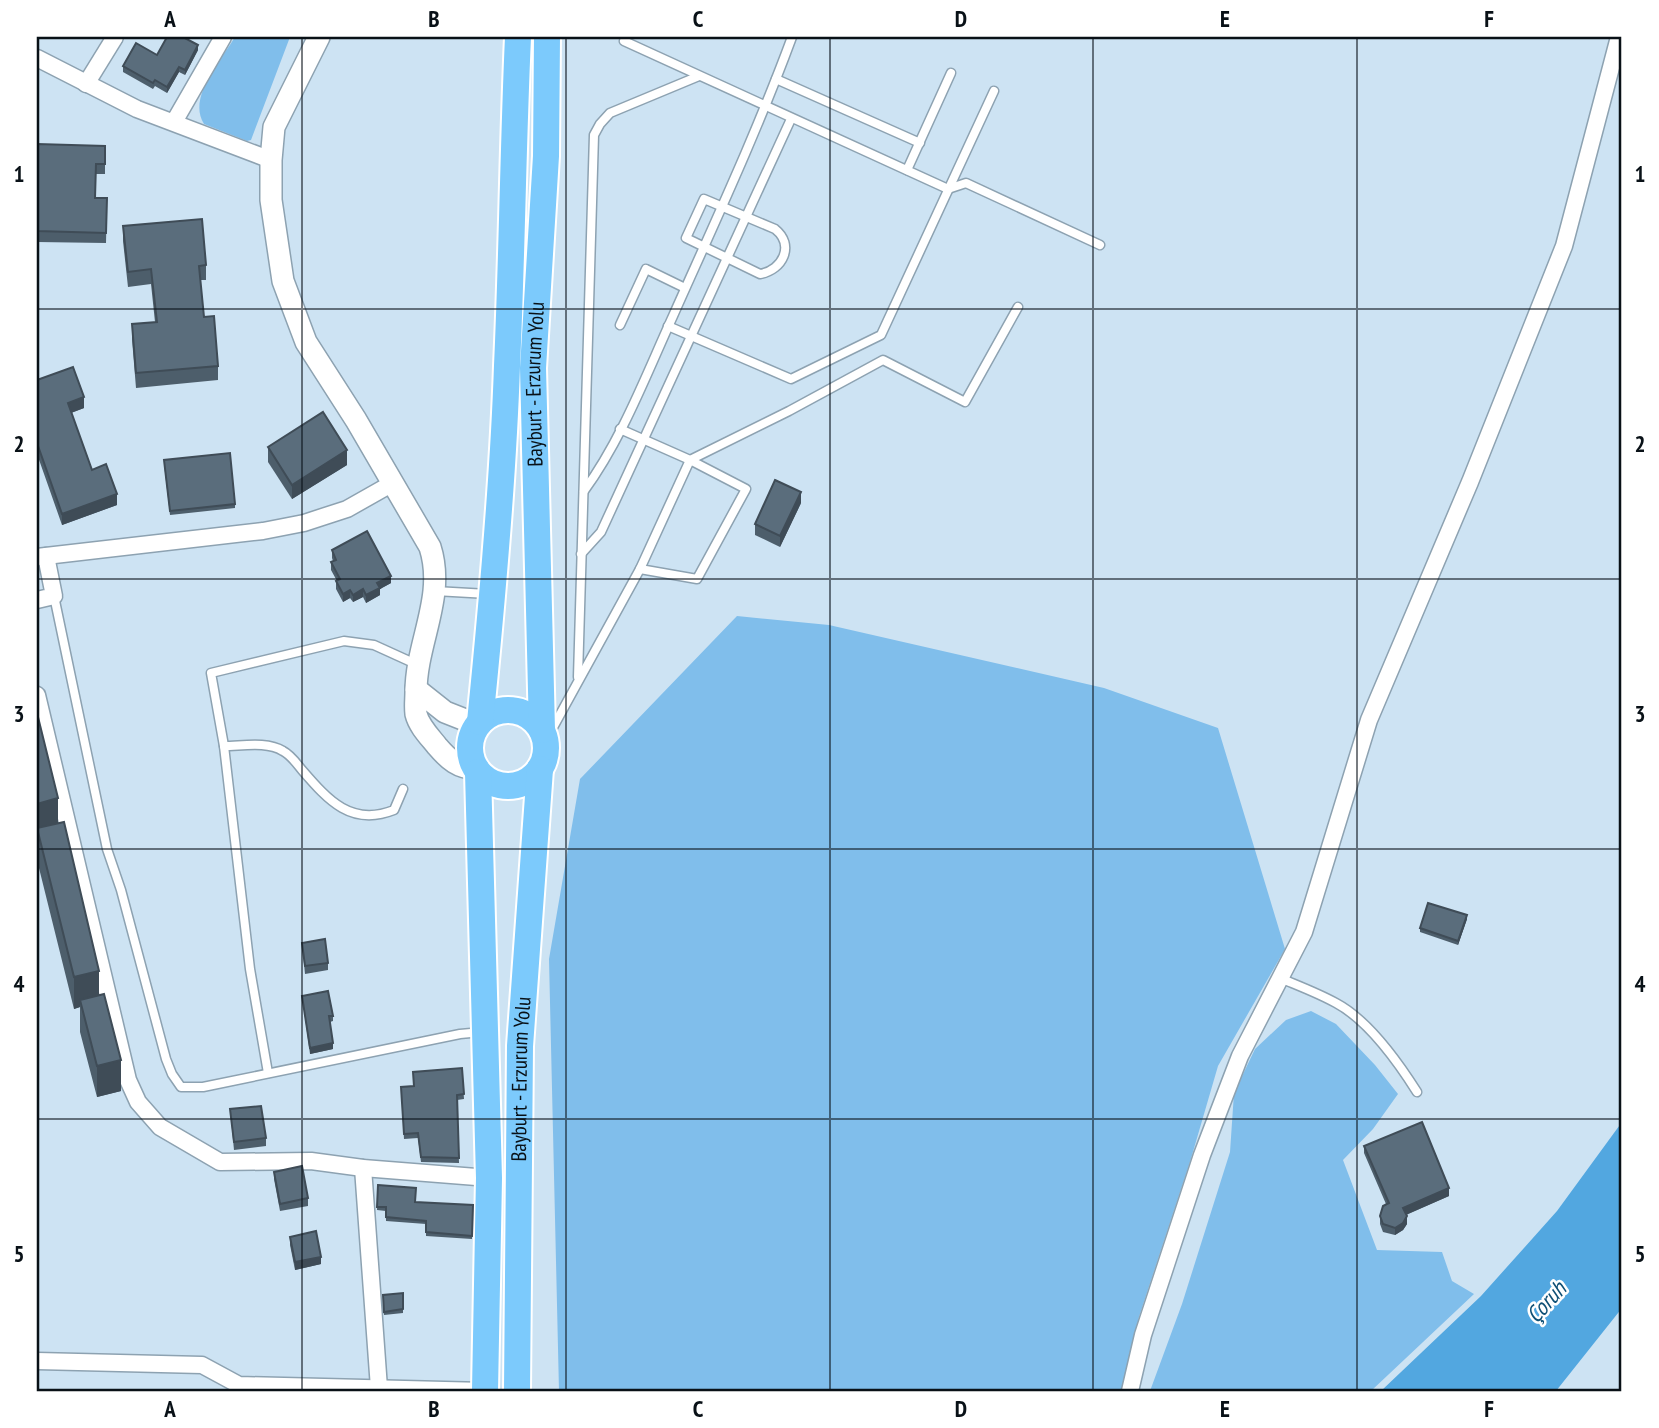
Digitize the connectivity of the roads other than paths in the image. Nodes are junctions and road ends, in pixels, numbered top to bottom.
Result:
1 (115, 37) edge
2 (223, 37) edge
3 (319, 37) edge
4 (517, 37) edge
5 (547, 37) edge
6 (792, 37) edge
7 (1619, 37) edge
8 (624, 41) dead end
9 (37, 58) edge
10 (951, 73) dead end
11 (699, 76) junction
12 (776, 79) junction
13 (86, 84) junction
14 (994, 91) dead end
15 (766, 107) junction
16 (791, 119) junction
17 (174, 122) junction
18 (920, 143) junction
19 (271, 160) junction
20 (907, 170) junction
21 (948, 188) junction
22 (722, 206) junction
23 (746, 215) junction
24 (1100, 245) dead end
25 (704, 247) junction
26 (727, 258) junction
27 (685, 288) junction
28 (1018, 307) dead end
29 (620, 325) dead end
30 (668, 326) junction
31 (690, 337) junction
32 (620, 429) junction
33 (643, 439) junction
34 (690, 460) junction
35 (393, 483) junction
36 (583, 493) junction
37 (581, 554) junction
38 (41, 557) edge
39 (640, 569) junction
40 (435, 591) junction
41 (491, 594) junction
42 (54, 596) junction
43 (37, 600) edge
44 (418, 665) junction
45 (578, 681) junction
46 (416, 689) junction
47 (37, 695) edge
48 (479, 723) junction
49 (544, 735) junction
50 (224, 746) junction
51 (540, 769) junction
52 (478, 771) junction
53 (403, 789) dead end
54 (1280, 978) junction
55 (485, 1032) junction
56 (268, 1073) junction
57 (1417, 1092) dead end
58 (363, 1168) junction
59 (489, 1178) junction
60 (37, 1361) edge
61 (379, 1388) junction
62 (352, 1389) edge
63 (485, 1391) edge
64 (517, 1391) edge
65 (1130, 1391) edge

1 - 13 street
2 - 17 street
3 - 19 street
4 - 41 highway, Bayburt - Erzurum Yolu
5 - 49 highway, Bayburt - Erzurum Yolu
6 - 12 lane
7 - 54 street
8 - 11 lane
9 - 13 street
10 - 18 lane
11 - 15 lane
11 - 36 lane
12 - 15 lane
12 - 18 lane
13 - 17 street
14 - 21 lane
15 - 16 lane
15 - 22 lane
16 - 20 lane
16 - 23 lane
17 - 19 street
18 - 20 lane
19 - 35 street
20 - 21 lane
21 - 24 lane
21 - 31 lane
22 - 23 lane
22 - 25 lane
22 - 25 lane
23 - 26 lane
23 - 26 lane
25 - 26 lane
25 - 27 lane
26 - 31 lane
27 - 29 lane
27 - 30 lane
28 - 34 lane
30 - 31 lane
30 - 32 lane
31 - 33 lane
32 - 33 lane
32 - 36 lane
33 - 34 lane
33 - 37 lane
34 - 39 lane
34 - 39 lane
35 - 38 street
35 - 40 street
36 - 37 lane
37 - 45 lane
38 - 42 street
39 - 45 lane
40 - 41 lane
40 - 44 street
41 - 48 highway, Bayburt - Erzurum Yolu
42 - 43 street
42 - 56 lane
44 - 46 street
44 - 50 lane
45 - 49 lane
46 - 48 street
46 - 52 street
47 - 58 street
48 - 49 highway
48 - 52 highway, Bayburt - Erzurum Yolu
49 - 51 highway, Bayburt - Erzurum Yolu
50 - 53 lane
50 - 56 lane
51 - 52 highway
51 - 64 highway, Bayburt - Erzurum Yolu
52 - 55 highway, Bayburt - Erzurum Yolu
54 - 57 lane
54 - 65 street
55 - 56 lane
55 - 59 highway, Bayburt - Erzurum Yolu
58 - 59 street
58 - 61 street
59 - 63 highway, Bayburt - Erzurum Yolu
60 - 62 street
61 - 62 street
61 - 63 street

